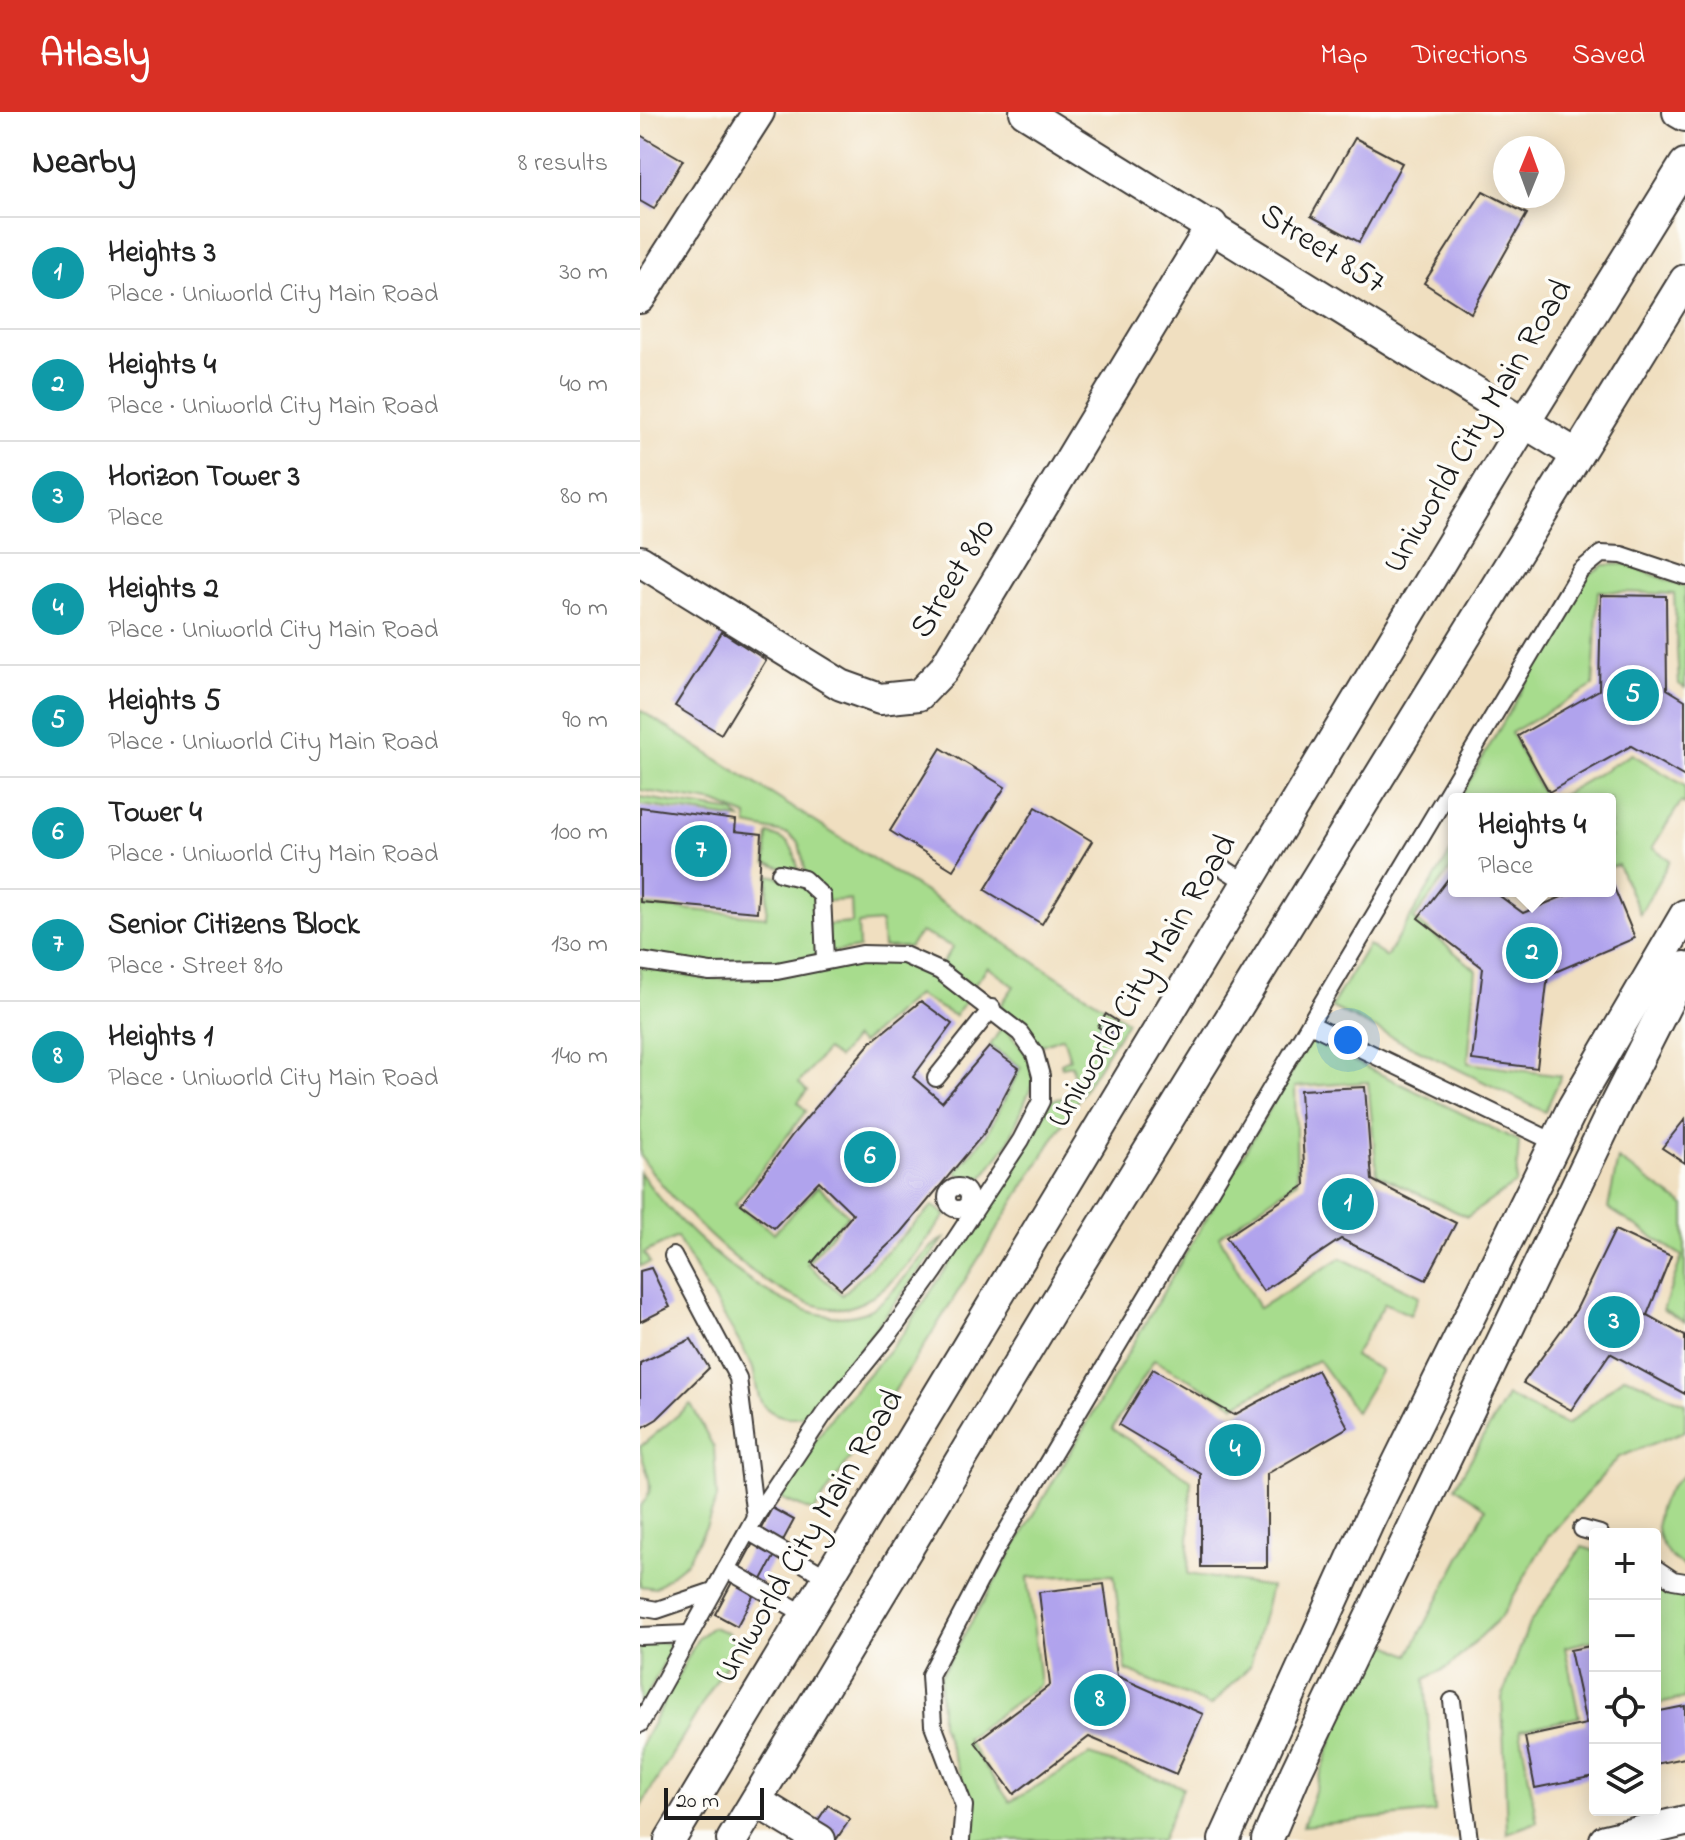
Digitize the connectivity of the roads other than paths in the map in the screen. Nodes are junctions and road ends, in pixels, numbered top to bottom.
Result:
1 (759, 112) edge
2 (1025, 112) edge
3 (1678, 112) edge
4 (1685, 116) edge
5 (1685, 164) edge
6 (1212, 225) junction
7 (1685, 280) edge
8 (640, 298) edge
9 (1525, 422) junction
10 (1577, 455) junction
11 (640, 561) edge
12 (1685, 576) edge
13 (1220, 866) dead end
14 (780, 873) dead end
15 (1247, 883) junction
16 (1685, 915) edge
17 (825, 959) junction
18 (640, 961) edge
19 (1685, 967) edge
20 (992, 1008) junction
21 (1310, 1024) junction
22 (936, 1078) dead end
23 (1556, 1143) junction
24 (1023, 1255) junction
25 (673, 1256) dead end
26 (1068, 1282) junction
27 (752, 1524) junction
28 (1582, 1529) dead end
29 (1589, 1531) edge
30 (726, 1569) junction
31 (1661, 1572) edge
32 (830, 1579) junction
33 (1685, 1582) edge
34 (713, 1591) junction
35 (640, 1607) edge
36 (808, 1616) junction
37 (689, 1634) junction
38 (640, 1636) edge
39 (1452, 1701) dead end
40 (640, 1724) edge
41 (756, 1801) junction
42 (1685, 1821) edge
43 (670, 1840) edge
44 (732, 1840) edge
45 (820, 1840) edge
46 (961, 1840) edge
47 (1224, 1840) edge
48 (1267, 1840) edge
49 (1469, 1840) edge
50 (1605, 1840) edge

1 - 8 street
2 - 6 street, Street 857
3 - 4 street
5 - 9 street, Uniworld City Main Road
6 - 9 street, Street 857
6 - 11 street, Street 810
7 - 10 street
9 - 10 street, Street 857
9 - 15 street, Uniworld City Main Road
10 - 26 street
12 - 21 lane
13 - 15 lane
14 - 17 lane
15 - 24 street, Uniworld City Main Road
16 - 23 street
17 - 18 lane
17 - 20 lane
19 - 48 street
20 - 22 lane
20 - 27 lane
21 - 23 lane
21 - 46 lane
23 - 47 street
24 - 26 street
24 - 32 street, Uniworld City Main Road
25 - 27 lane
26 - 41 street
27 - 30 lane
27 - 32 lane
28 - 29 lane
30 - 34 lane
30 - 36 lane
31 - 33 lane
32 - 36 street, Uniworld City Main Road
34 - 35 lane
34 - 37 lane
36 - 43 street, Uniworld City Main Road
37 - 38 lane
37 - 40 lane
39 - 49 lane
41 - 44 street
41 - 45 street
42 - 50 street

